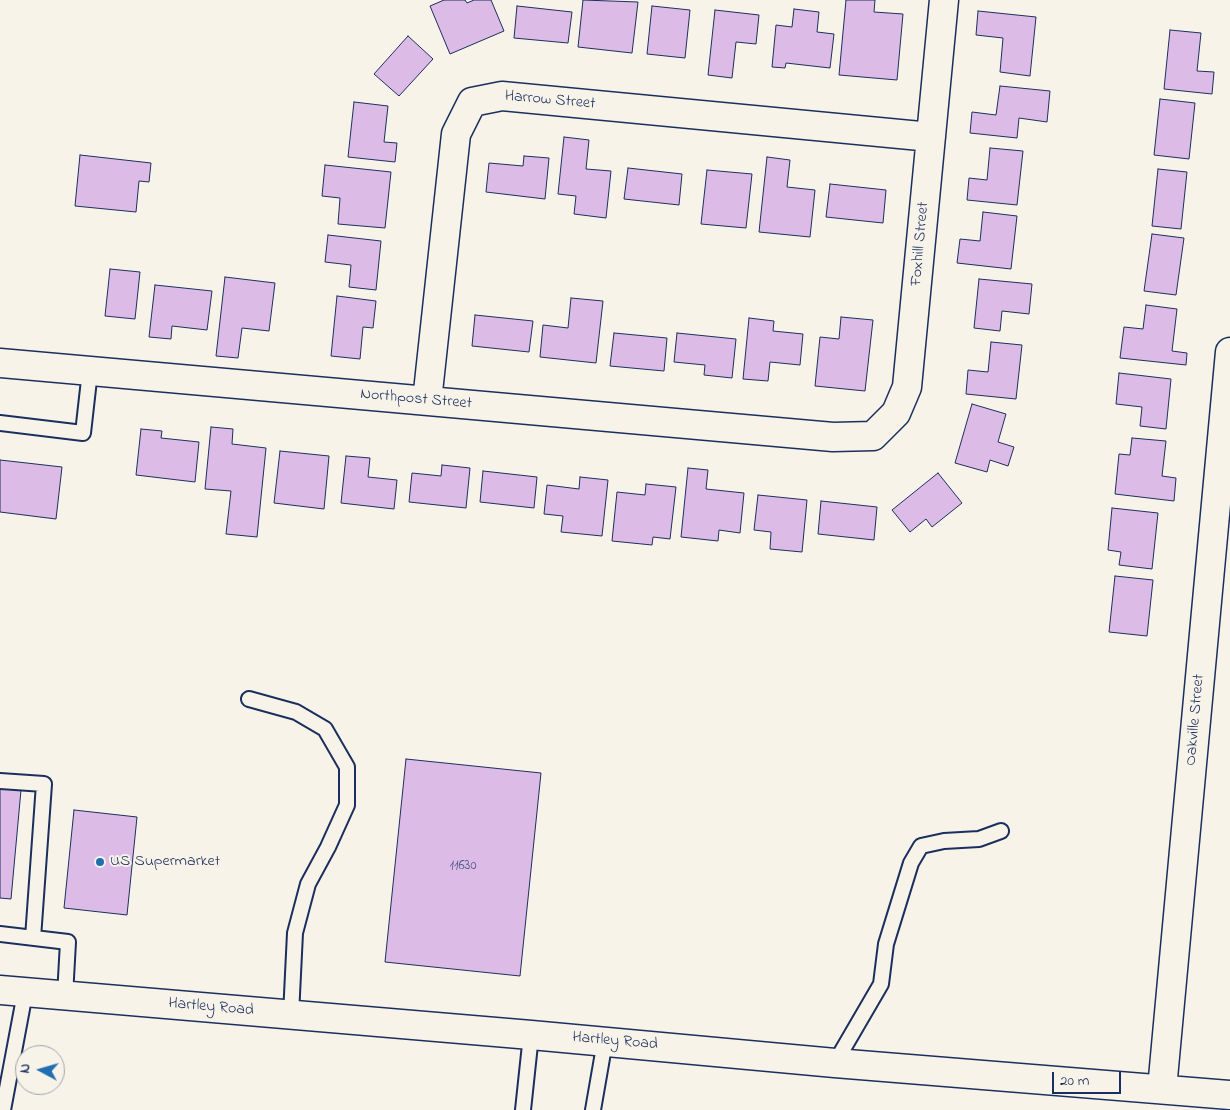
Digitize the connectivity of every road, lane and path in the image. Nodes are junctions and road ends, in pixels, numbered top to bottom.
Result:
1 (944, 0) edge
2 (931, 137) junction
3 (1230, 352) edge
4 (0, 363) edge
5 (90, 371) junction
6 (427, 401) junction
7 (0, 423) edge
8 (833, 437) joint
9 (249, 699) dead end
10 (0, 780) edge
11 (1001, 831) dead end
12 (0, 934) edge
13 (33, 938) junction
14 (13, 992) edge
15 (65, 996) junction
16 (291, 1015) junction
17 (531, 1035) junction
18 (605, 1041) junction
19 (836, 1063) junction
20 (1162, 1089) junction
21 (1230, 1095) edge
22 (3, 1110) edge
23 (523, 1110) edge
24 (593, 1110) edge

1 - 2 street, Foxhill Street
2 - 6 street, Harrow Street
2 - 8 street, Foxhill Street
3 - 20 street, Oakville Street
4 - 5 street, Northpost Street
5 - 6 street, Northpost Street
5 - 7 lane
6 - 8 street, Northpost Street
9 - 16 lane
10 - 13 lane
11 - 19 lane
12 - 13 lane
13 - 15 lane
14 - 15 street, Hartley Road
14 - 22 lane
15 - 16 street, Hartley Road
16 - 17 street, Hartley Road
17 - 18 street, Hartley Road
17 - 23 lane
18 - 19 street, Hartley Road
18 - 24 lane
19 - 20 street, Hartley Road
20 - 21 street, Hartley Road

